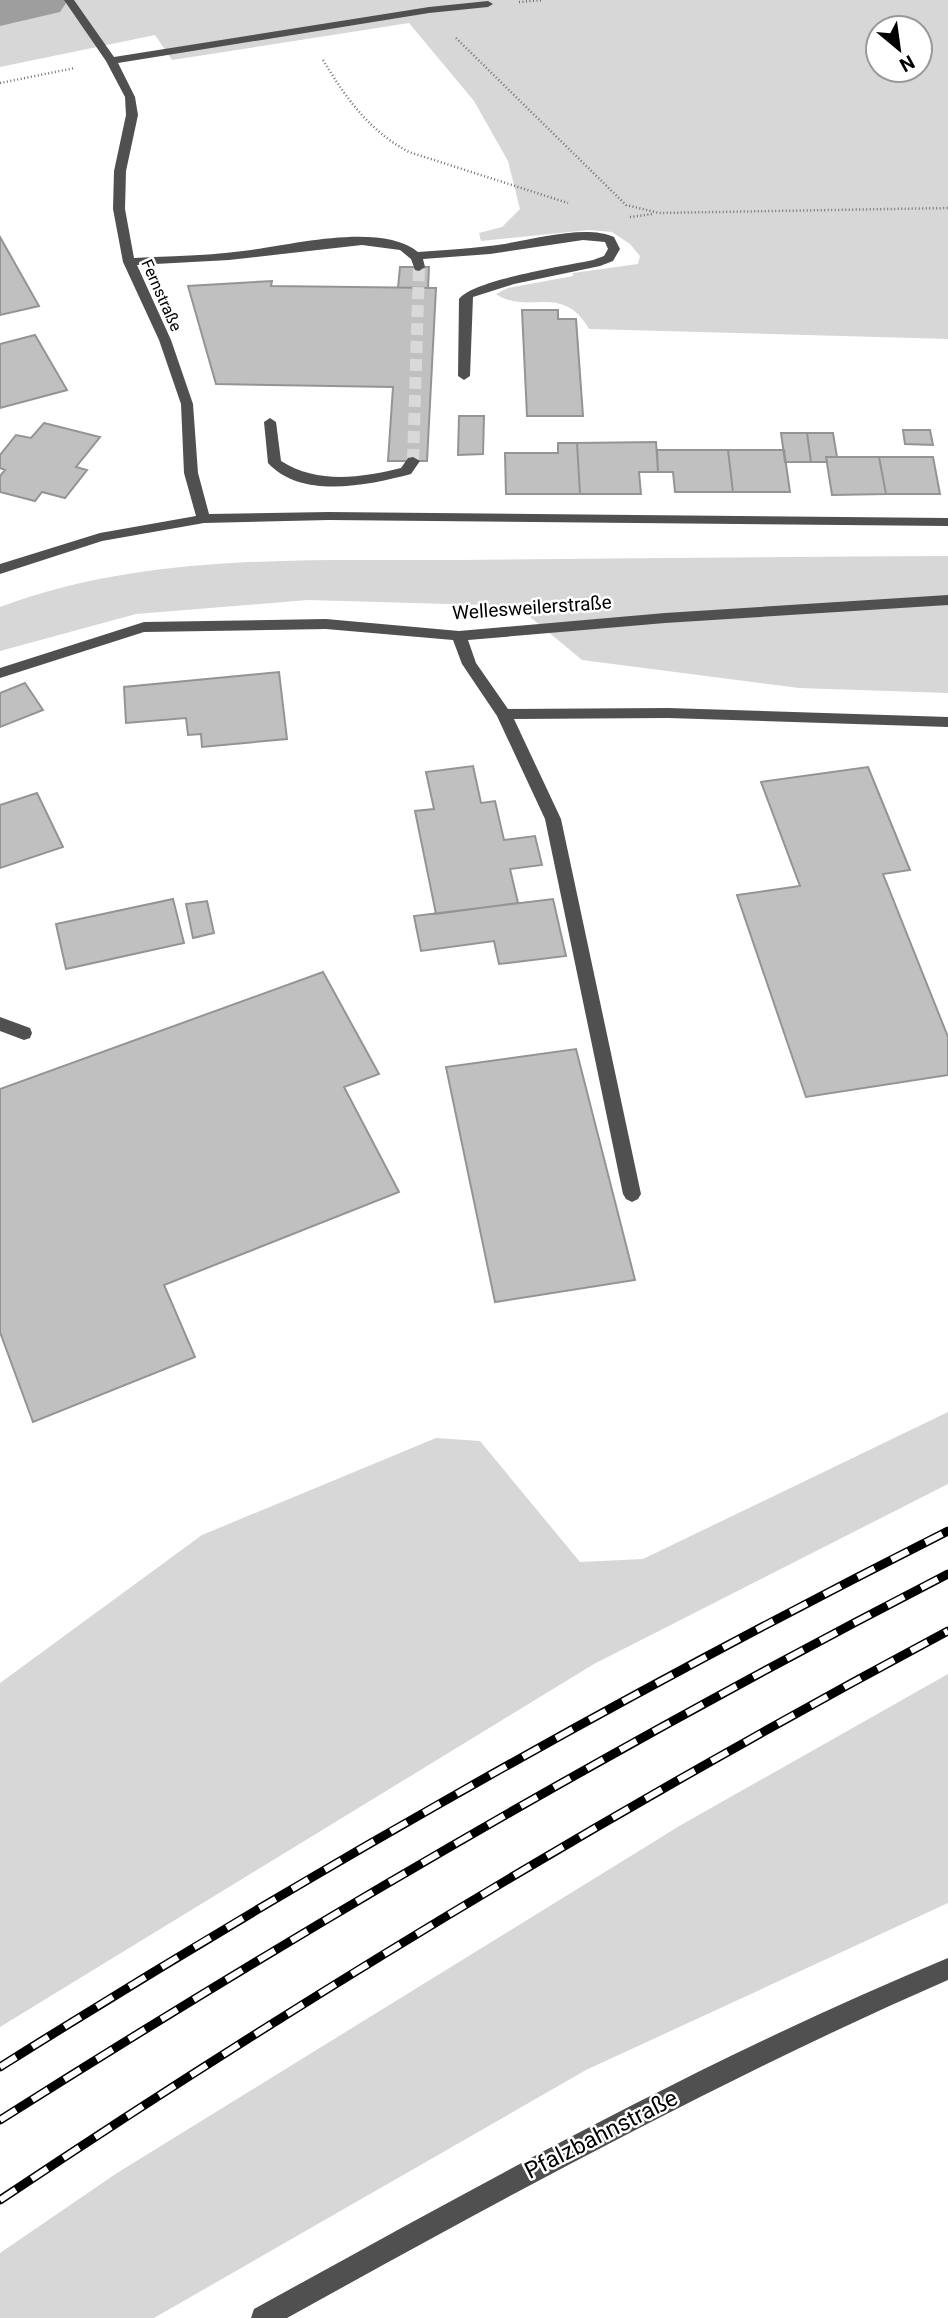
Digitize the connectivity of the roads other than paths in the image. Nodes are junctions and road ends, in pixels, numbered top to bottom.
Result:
1 (69, 0) edge
2 (488, 4) dead end
3 (111, 61) junction
4 (129, 262) junction
5 (464, 376) dead end
6 (270, 422) dead end
7 (413, 461) dead end
8 (204, 519) junction
9 (948, 522) edge
10 (0, 569) edge
11 (948, 600) edge
12 (459, 636) junction
13 (0, 673) edge
14 (504, 714) junction
15 (948, 722) edge
16 (0, 1024) edge
17 (24, 1033) dead end
18 (632, 1195) dead end
19 (948, 1969) edge
20 (263, 2318) edge

1 - 3 street, Fernstraße
2 - 3 street
3 - 4 street, Fernstraße
4 - 5 street
4 - 8 street, Fernstraße
6 - 7 street
8 - 9 street
8 - 10 street
11 - 12 street, Wellesweilerstraße
12 - 13 street, Wellesweilerstraße
12 - 14 street
14 - 15 street
14 - 18 street
16 - 17 street
19 - 20 street, Pfalzbahnstraße

